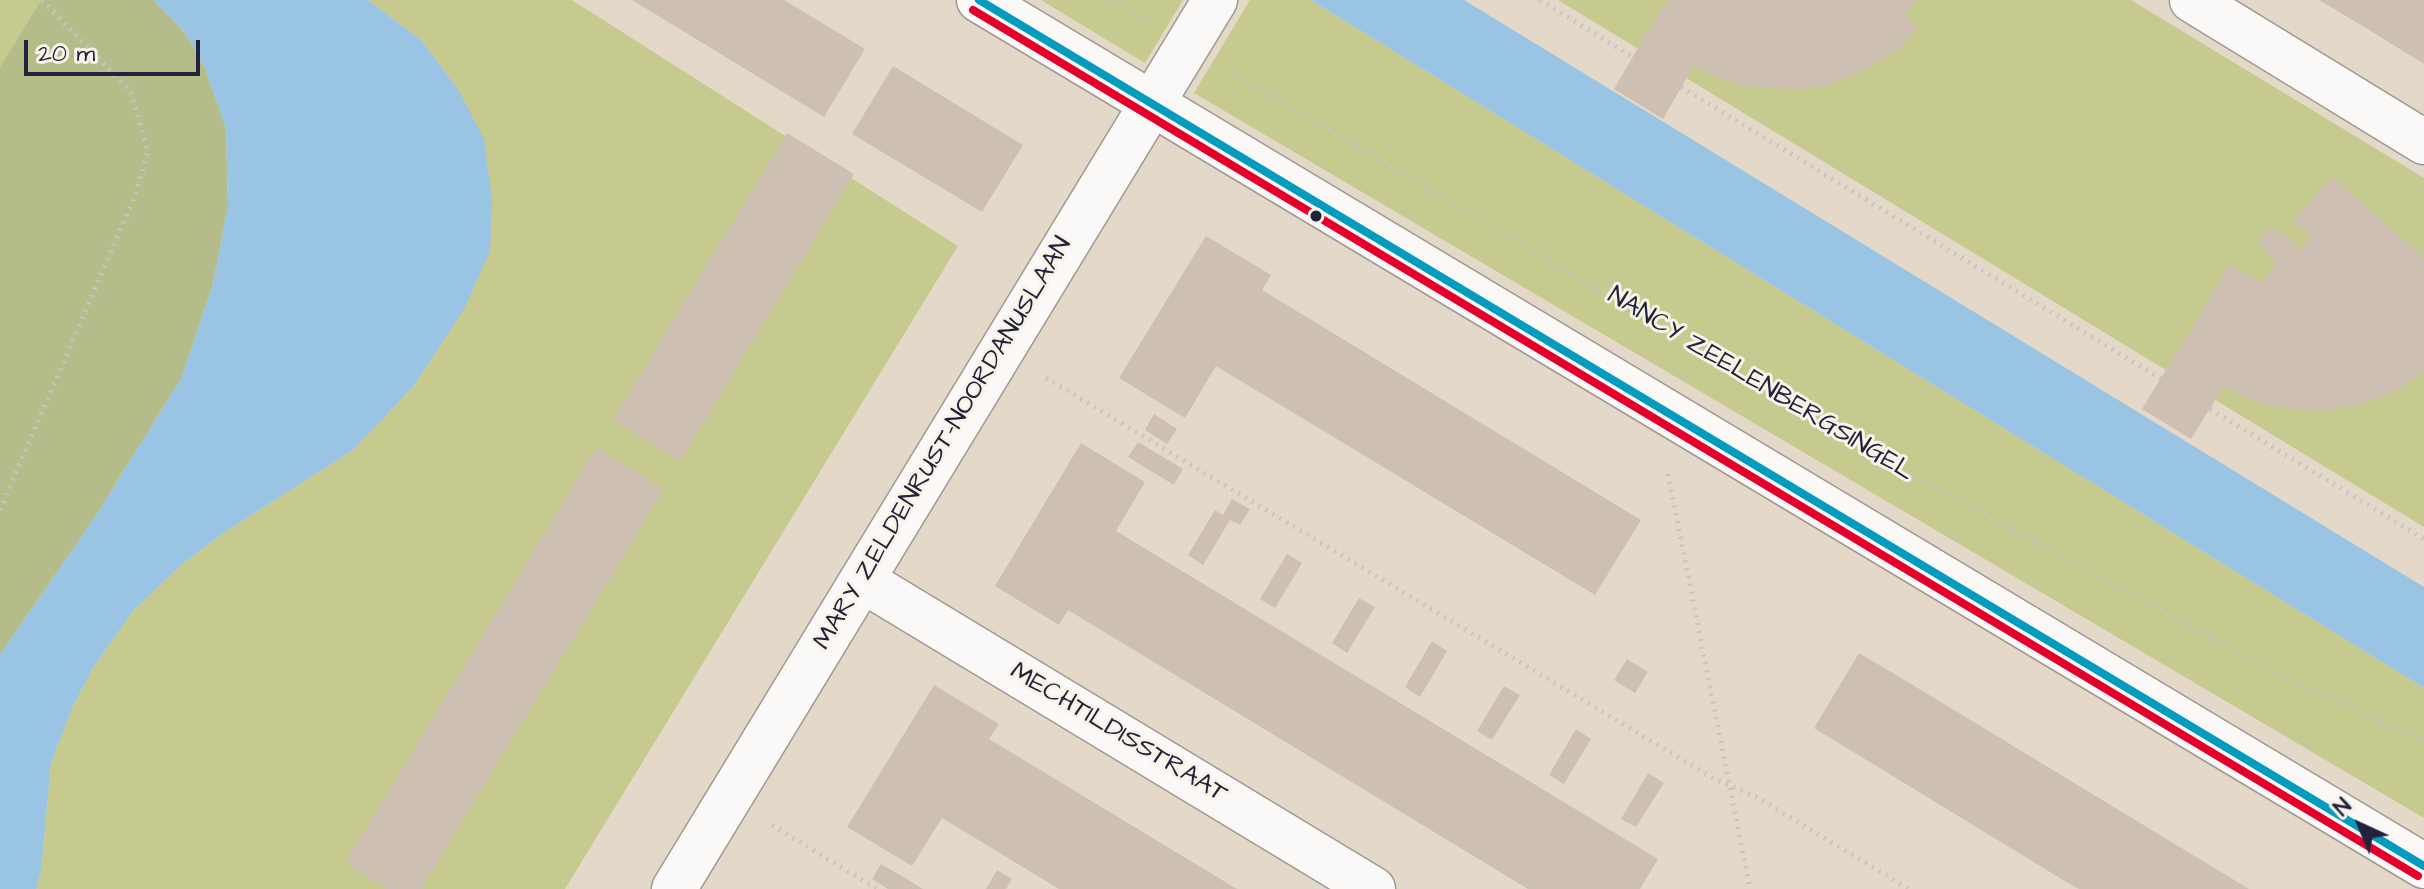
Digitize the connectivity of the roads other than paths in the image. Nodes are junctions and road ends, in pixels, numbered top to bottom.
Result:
1 (979, 0) edge
2 (1215, 0) edge
3 (2192, 0) edge
4 (1152, 104) junction
5 (2424, 142) edge
6 (862, 580) junction
7 (2424, 866) edge
8 (674, 889) edge
9 (1373, 889) edge

1 - 4 street
2 - 4 street, MARY ZELDENRUST-NOORDANUSLAAN
3 - 5 street
4 - 6 street, MARY ZELDENRUST-NOORDANUSLAAN
4 - 7 street
6 - 8 street, MARY ZELDENRUST-NOORDANUSLAAN
6 - 9 street, MECHTILDISSTRAAT

